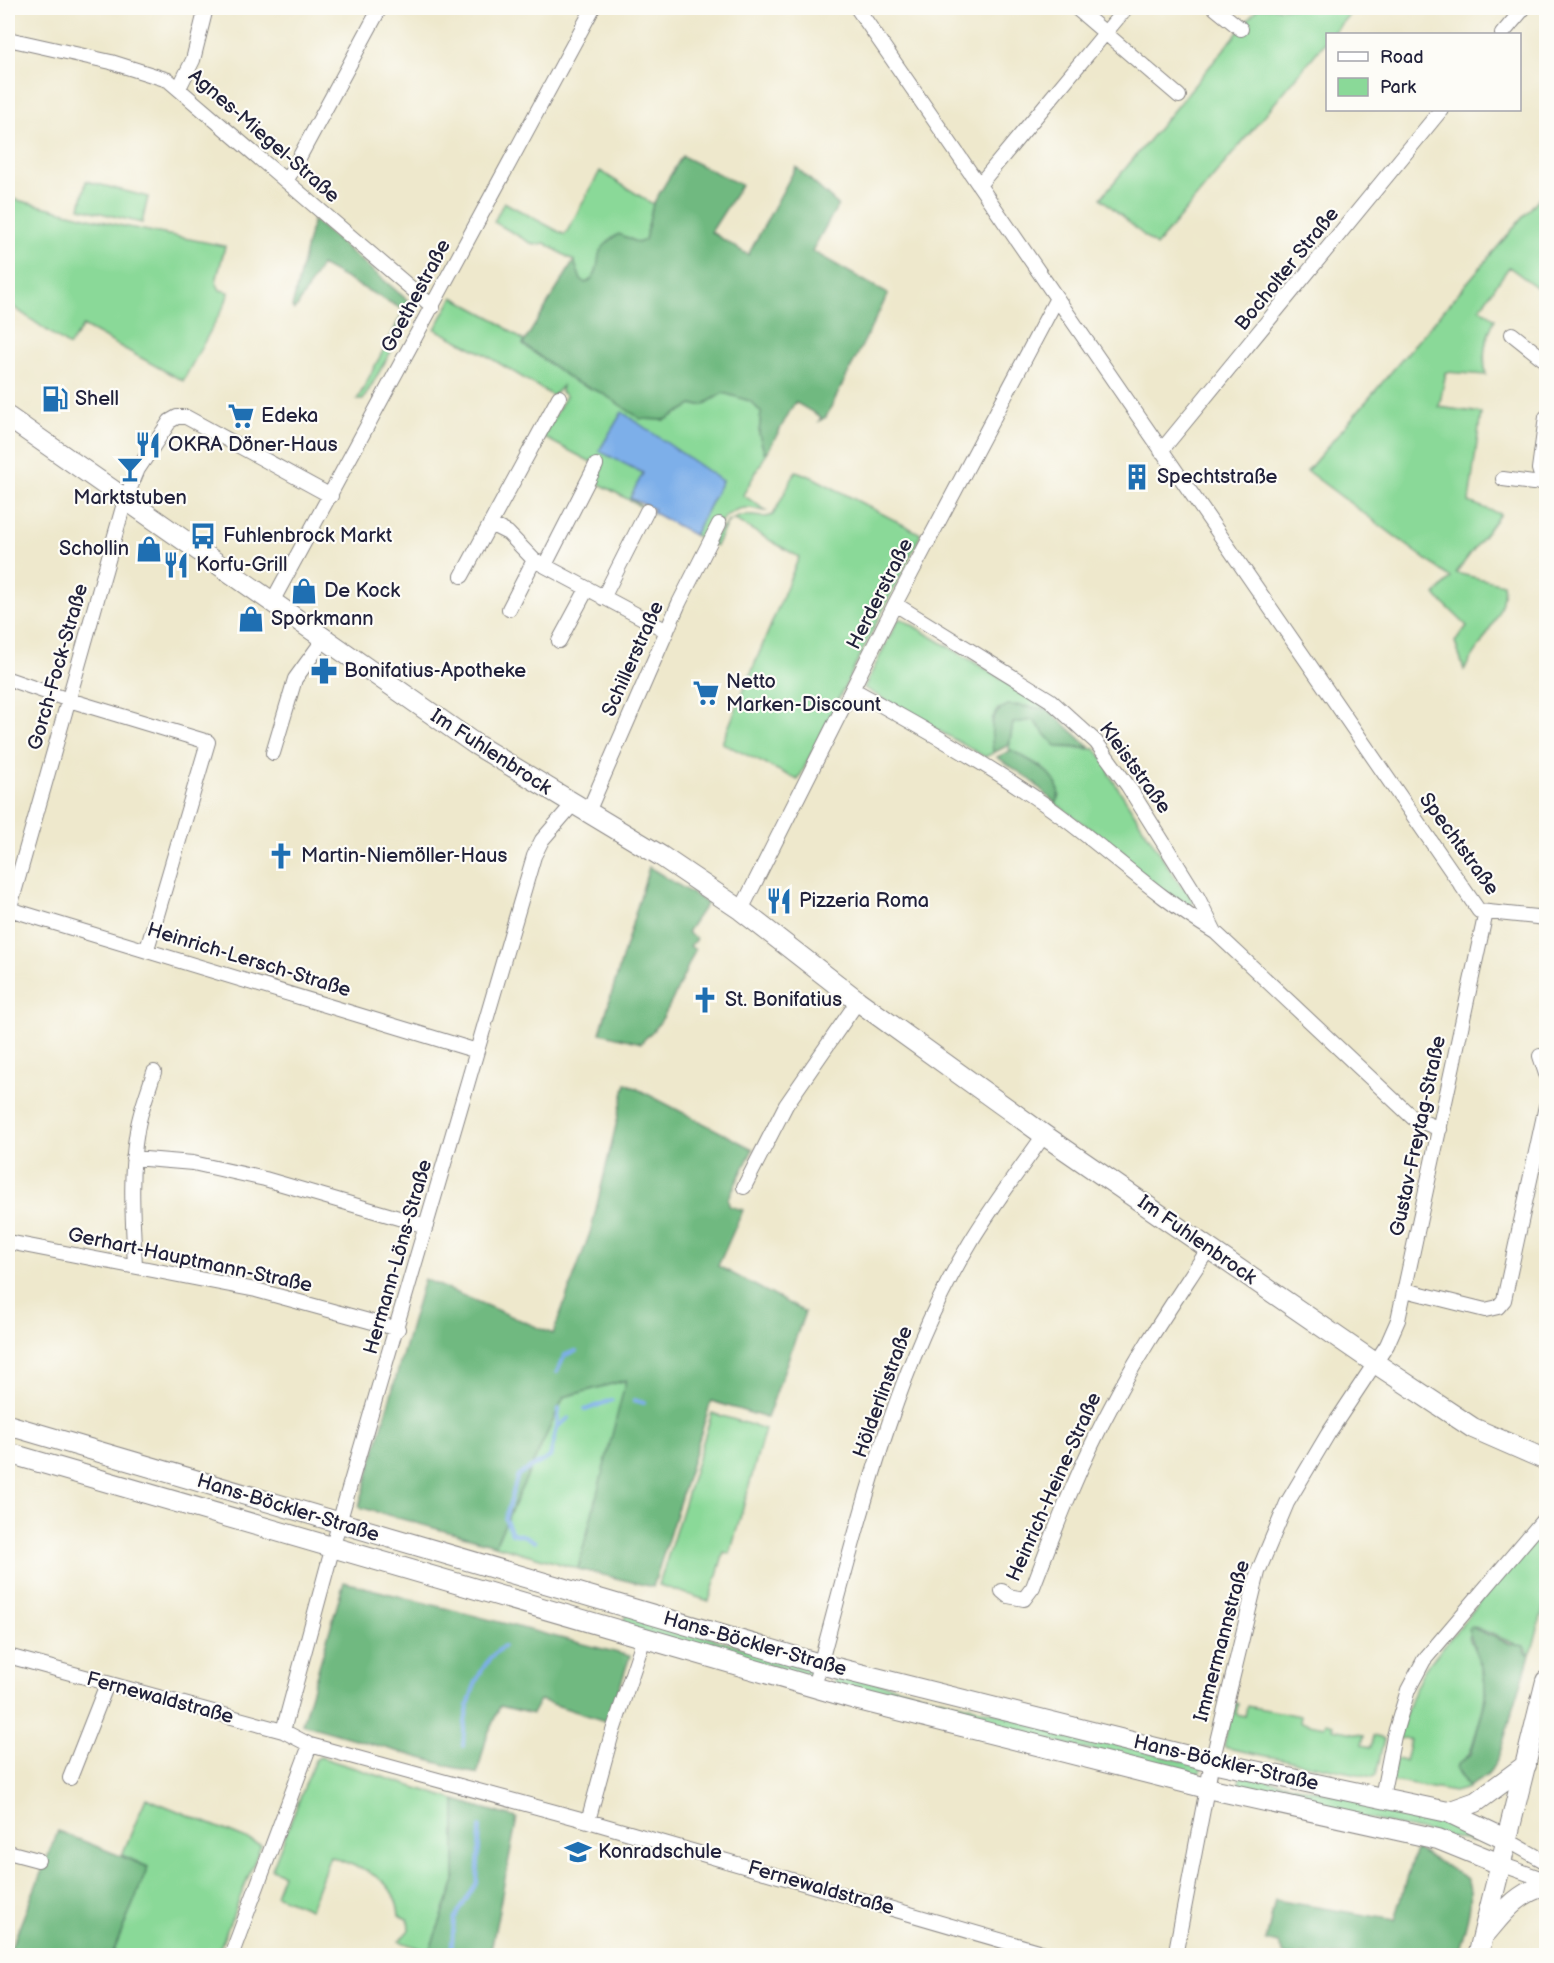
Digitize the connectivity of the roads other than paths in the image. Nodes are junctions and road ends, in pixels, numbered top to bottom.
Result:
1 (206, 8) edge
2 (380, 8) edge
3 (593, 8) edge
4 (856, 8) edge
5 (1076, 8) edge
6 (1126, 8) edge
7 (1215, 8) edge
8 (1524, 8) edge
9 (1241, 29) dead end
10 (1104, 32) junction
11 (1503, 33) edge
12 (8, 39) edge
13 (179, 88) junction
14 (1179, 96) dead end
15 (1440, 111) edge
16 (287, 180) junction
17 (979, 185) junction
18 (1057, 298) junction
19 (433, 307) junction
20 (1512, 334) dead end
21 (1546, 361) edge
22 (559, 397) dead end
23 (8, 417) edge
24 (1546, 417) edge
25 (1161, 451) junction
26 (596, 465) dead end
27 (1503, 479) dead end
28 (1544, 479) edge
29 (330, 496) junction
30 (125, 500) junction
31 (646, 511) dead end
32 (490, 524) junction
33 (719, 524) dead end
34 (540, 562) junction
35 (462, 576) dead end
36 (586, 589) junction
37 (603, 598) junction
38 (272, 602) junction
39 (895, 604) junction
40 (509, 609) dead end
41 (667, 631) junction
42 (324, 639) junction
43 (559, 641) dead end
44 (8, 679) edge
45 (854, 690) junction
46 (69, 700) junction
47 (273, 753) dead end
48 (580, 808) junction
49 (741, 910) junction
50 (8, 911) edge
51 (1486, 912) junction
52 (1546, 918) edge
53 (1215, 932) junction
54 (147, 949) junction
55 (858, 1001) junction
56 (477, 1052) junction
57 (1540, 1056) dead end
58 (154, 1072) dead end
59 (1546, 1074) edge
60 (1546, 1106) edge
61 (1440, 1129) junction
62 (1044, 1135) junction
63 (133, 1158) junction
64 (744, 1187) dead end
65 (426, 1226) junction
66 (8, 1242) edge
67 (1209, 1248) junction
68 (135, 1266) junction
69 (1405, 1290) junction
70 (398, 1329) junction
71 (1375, 1363) junction
72 (8, 1425) edge
73 (8, 1453) edge
74 (1546, 1460) edge
75 (1544, 1519) dead end
76 (339, 1524) junction
77 (333, 1548) junction
78 (1002, 1591) dead end
79 (644, 1638) junction
80 (8, 1656) edge
81 (820, 1664) junction
82 (1546, 1681) edge
83 (108, 1684) junction
84 (814, 1687) junction
85 (283, 1731) junction
86 (310, 1745) junction
87 (1212, 1761) junction
88 (1526, 1765) junction
89 (70, 1778) dead end
90 (1207, 1788) junction
91 (1382, 1797) junction
92 (1448, 1812) junction
93 (588, 1821) junction
94 (1507, 1840) junction
95 (8, 1852) edge
96 (38, 1860) dead end
97 (1546, 1862) edge
98 (1500, 1864) junction
99 (1546, 1880) edge
100 (1546, 1886) edge
101 (1480, 1947) edge
102 (231, 1956) edge
103 (1055, 1956) edge
104 (1175, 1956) edge

1 - 13 street
2 - 16 street
3 - 19 street, Goethestraße
4 - 17 street, Spechtstraße
5 - 10 street
6 - 10 street
7 - 9 street
8 - 11 street
10 - 14 street
10 - 17 street
12 - 13 street, Agnes-Miegel-Straße
13 - 16 street, Agnes-Miegel-Straße
15 - 25 street, Bocholter Straße
16 - 19 street, Agnes-Miegel-Straße
17 - 18 street, Spechtstraße
18 - 25 street, Spechtstraße
18 - 39 street, Herderstraße
19 - 29 street, Goethestraße
20 - 21 street
22 - 32 street
23 - 30 main road, Im Fuhlenbrock
24 - 28 street
25 - 51 street, Spechtstraße
26 - 34 street
27 - 28 street
29 - 30 street
29 - 38 street, Goethestraße
30 - 38 main road, Im Fuhlenbrock
30 - 46 street, Gorch-Fock-Straße
31 - 37 street
32 - 34 street
32 - 35 street
33 - 41 street, Schillerstraße
34 - 36 street
34 - 40 street
36 - 37 street
36 - 43 street
37 - 41 street
38 - 42 main road, Im Fuhlenbrock
39 - 45 street, Herderstraße
39 - 53 street, Kleiststraße
41 - 48 street, Schillerstraße
42 - 47 street
42 - 48 main road, Im Fuhlenbrock
44 - 46 street
45 - 49 street, Herderstraße
45 - 53 street, Kleiststraße
46 - 50 street, Gorch-Fock-Straße
46 - 54 street
48 - 49 main road, Im Fuhlenbrock
48 - 56 street, Hermann-Löns-Straße
49 - 55 main road, Im Fuhlenbrock
50 - 54 street, Heinrich-Lersch-Straße
51 - 52 street, Spechtstraße
51 - 61 street, Gustav-Freytag-Straße
53 - 61 street, Kleiststraße
54 - 56 street, Heinrich-Lersch-Straße
55 - 62 main road, Im Fuhlenbrock
55 - 64 street
56 - 65 street, Hermann-Löns-Straße
57 - 59 street
58 - 63 street
60 - 69 street
61 - 69 street, Gustav-Freytag-Straße
62 - 67 main road, Im Fuhlenbrock
62 - 81 street, Hölderlinstraße
63 - 65 street
63 - 68 street
65 - 70 street, Hermann-Löns-Straße
66 - 68 street, Gerhart-Hauptmann-Straße
67 - 71 main road, Im Fuhlenbrock
67 - 78 street, Heinrich-Heine-Straße
68 - 70 street, Gerhart-Hauptmann-Straße
69 - 71 street, Gustav-Freytag-Straße
70 - 76 street, Hermann-Löns-Straße
71 - 74 main road, Im Fuhlenbrock
71 - 87 street, Immermannstraße
72 - 76 main road, Hans-Böckler-Straße
73 - 77 main road, Hans-Böckler-Straße
75 - 91 street
76 - 77 street, Hermann-Löns-Straße
76 - 81 main road, Hans-Böckler-Straße
77 - 79 main road, Hans-Böckler-Straße
77 - 85 street, Hermann-Löns-Straße
79 - 84 main road, Hans-Böckler-Straße
79 - 93 street, Hans-Böckler-Straße
80 - 83 street, Fernewaldstraße
81 - 84 street, Hölderlinstraße
81 - 87 main road, Hans-Böckler-Straße
82 - 88 main road
83 - 85 street, Fernewaldstraße
83 - 89 street
84 - 90 main road, Hans-Böckler-Straße
85 - 86 street, Fernewaldstraße
86 - 93 street, Fernewaldstraße
86 - 102 street
87 - 90 street, Immermannstraße
87 - 91 main road, Hans-Böckler-Straße
88 - 92 main road
88 - 94 main road
90 - 98 main road, Hans-Böckler-Straße
90 - 104 street, Immermannstraße
91 - 92 main road, Hans-Böckler-Straße
92 - 94 main road, Hans-Böckler-Straße
93 - 103 street, Fernewaldstraße
94 - 97 street
94 - 98 main road
95 - 96 street
98 - 99 street
98 - 101 main road
100 - 101 main road

